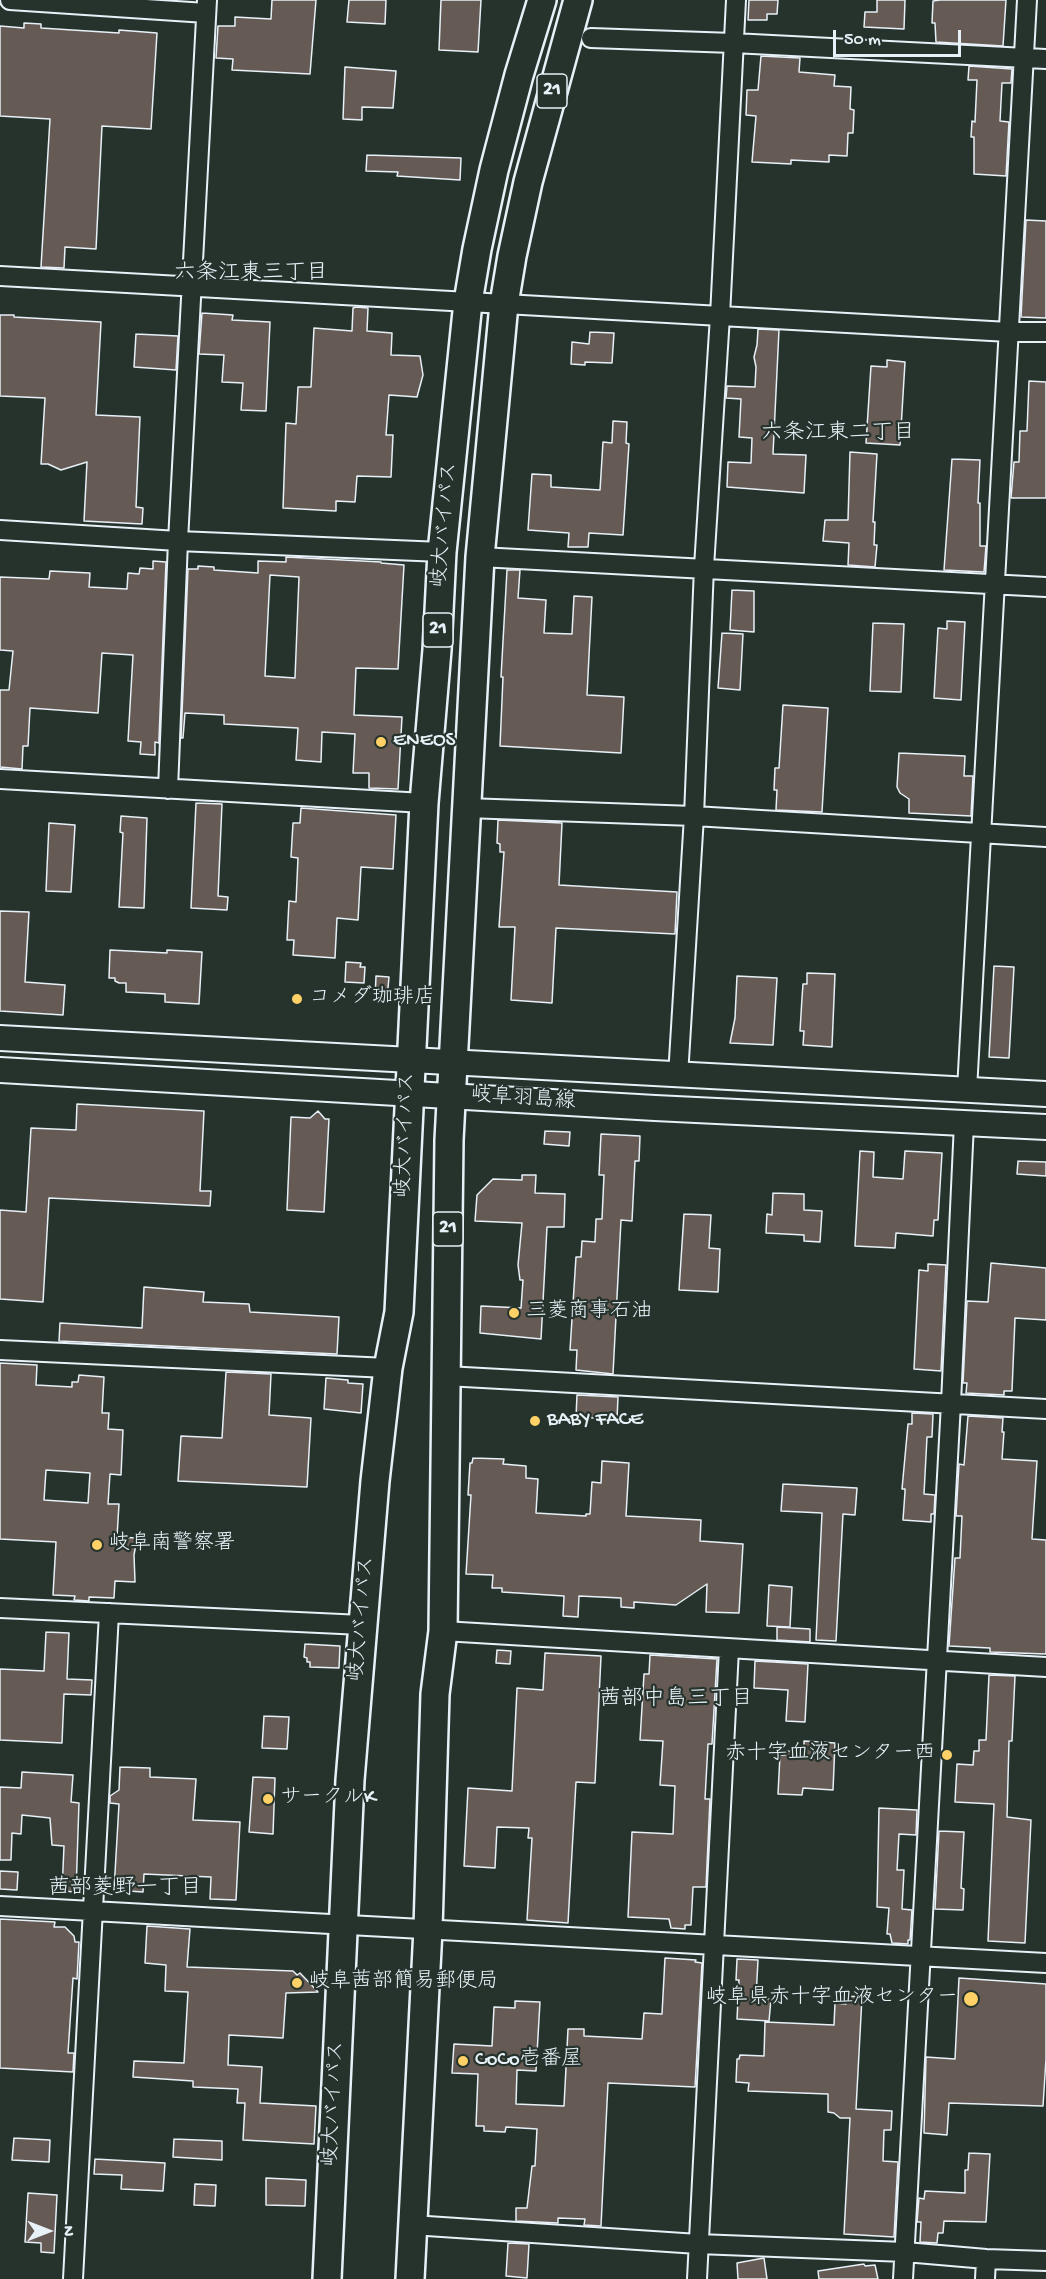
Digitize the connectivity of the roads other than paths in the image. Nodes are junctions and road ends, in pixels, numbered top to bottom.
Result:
1 (10, 0) edge
2 (542, 0) edge
3 (578, 0) edge
4 (736, 0) edge
5 (1027, 0) edge
6 (207, 7) edge
7 (591, 38) dead end
8 (734, 43) junction
9 (1024, 58) junction
10 (1046, 59) edge
11 (0, 276) edge
12 (191, 287) junction
13 (468, 302) junction
14 (504, 304) junction
15 (720, 316) junction
16 (1008, 332) junction
17 (1046, 332) edge
18 (0, 530) edge
19 (178, 541) junction
20 (442, 552) junction
21 (480, 557) junction
22 (704, 567) junction
23 (994, 584) junction
24 (1046, 587) edge
25 (0, 779) edge
26 (168, 789) junction
27 (424, 803) junction
28 (466, 808) junction
29 (694, 816) junction
30 (981, 834) junction
31 (1046, 837) edge
32 (0, 1038) edge
33 (410, 1059) junction
34 (452, 1061) junction
35 (0, 1070) edge
36 (678, 1076) junction
37 (966, 1090) junction
38 (409, 1092) junction
39 (1046, 1094) edge
40 (451, 1095) junction
41 (964, 1123) junction
42 (1046, 1127) edge
43 (0, 1350) edge
44 (388, 1368) junction
45 (446, 1376) junction
46 (951, 1403) junction
47 (1046, 1409) edge
48 (0, 1608) edge
49 (110, 1613) junction
50 (362, 1625) junction
51 (443, 1631) junction
52 (729, 1649) junction
53 (937, 1660) junction
54 (1046, 1667) edge
55 (0, 1906) edge
56 (92, 1911) junction
57 (342, 1925) junction
58 (428, 1929) junction
59 (714, 1945) junction
60 (921, 1956) junction
61 (1046, 1963) edge
62 (412, 2225) junction
63 (698, 2244) junction
64 (905, 2252) junction
65 (986, 2259) junction
66 (1046, 2261) edge
67 (73, 2279) edge
68 (327, 2279) edge
69 (410, 2279) edge
70 (697, 2279) edge
71 (903, 2279) edge
72 (985, 2279) edge

1 - 6 street
2 - 13 highway, 岐大バイパス / 21
3 - 14 highway, 岐大バイパス / 21
4 - 8 street
5 - 9 street
6 - 12 street
7 - 8 street
8 - 9 street
8 - 15 street
9 - 10 street
9 - 16 street
11 - 12 street
12 - 13 street
12 - 19 street
13 - 14 street
13 - 20 highway, 岐大バイパス / 21
14 - 15 street
14 - 21 highway, 岐大バイパス / 21
15 - 16 street
15 - 22 street
16 - 17 street
16 - 23 street
18 - 19 street
19 - 20 street
19 - 26 street
20 - 27 highway, 岐大バイパス / 21
21 - 22 street
21 - 28 highway, 岐大バイパス / 21
22 - 23 street
22 - 29 street
23 - 24 street
23 - 30 street
25 - 26 street
26 - 27 street
27 - 33 highway, 岐大バイパス / 21
28 - 29 street
28 - 34 highway, 岐大バイパス / 21
29 - 30 street
29 - 36 street
30 - 31 street
30 - 37 street
32 - 33 main road, 岐阜羽島線
33 - 34 main road, 岐阜羽島線
33 - 38 highway, 岐大バイパス / 21
34 - 36 main road, 岐阜羽島線
34 - 40 highway, 岐大バイパス / 21
35 - 38 main road, 岐阜羽島線
36 - 37 main road, 岐阜羽島線
37 - 39 main road, 岐阜羽島線
38 - 40 main road, 岐阜羽島線
38 - 44 highway, 岐大バイパス / 21
40 - 41 main road, 岐阜羽島線
40 - 45 highway, 岐大バイパス / 21
41 - 42 main road, 岐阜羽島線
41 - 46 street
43 - 44 street
44 - 50 highway, 岐大バイパス / 21
45 - 46 street
45 - 51 highway, 岐大バイパス / 21
46 - 47 street
46 - 53 street
48 - 49 street
49 - 50 street
49 - 56 street
50 - 57 highway, 岐大バイパス / 21
51 - 52 street
51 - 58 highway, 岐大バイパス / 21
52 - 53 street
52 - 59 street
53 - 54 street
53 - 60 street
55 - 56 street
56 - 57 street
56 - 67 street
57 - 58 street
57 - 68 highway, 岐大バイパス / 21
58 - 59 street
58 - 62 highway, 岐大バイパス / 21
59 - 60 street
59 - 63 street
60 - 61 street
60 - 64 street
62 - 63 street
62 - 69 highway, 岐大バイパス / 21
63 - 64 street
63 - 70 street
64 - 65 street
64 - 71 street
65 - 66 street
65 - 72 street

